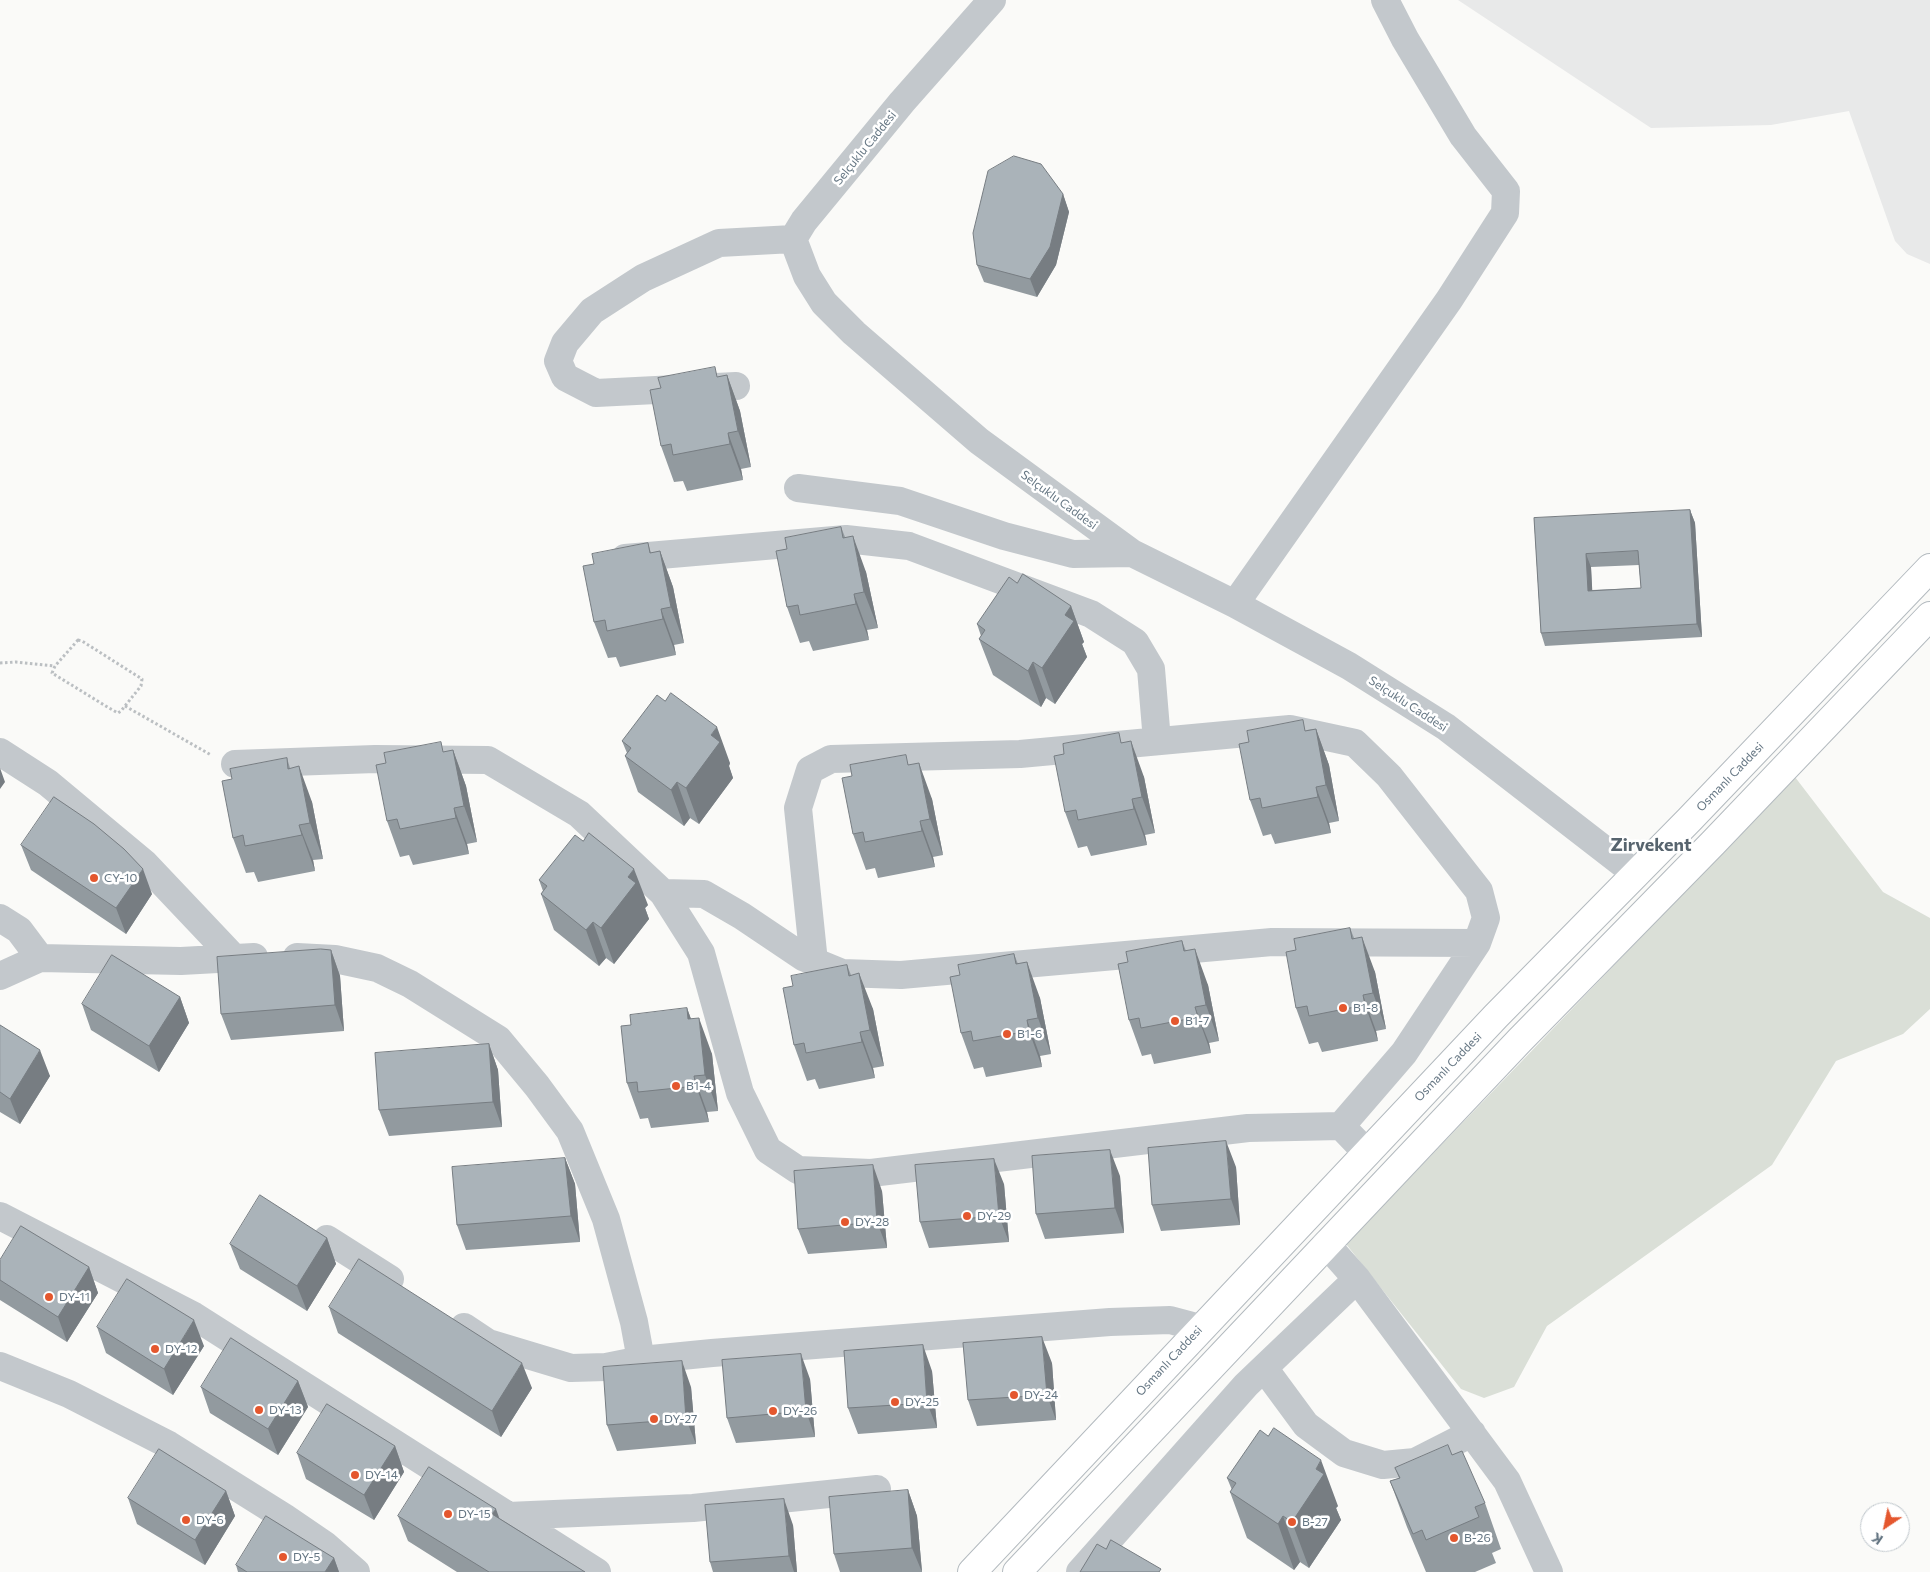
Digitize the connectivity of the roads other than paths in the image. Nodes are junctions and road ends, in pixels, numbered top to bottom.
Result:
1 (992, 0) edge
2 (1385, 0) edge
3 (793, 239) junction
4 (736, 386) dead end
5 (798, 488) dead end
6 (1132, 553) junction
7 (615, 559) edge
8 (1930, 568) edge
9 (1235, 604) junction
10 (1930, 616) edge
11 (1157, 741) junction
12 (0, 752) edge
13 (235, 764) road end
14 (1636, 874) junction
15 (664, 893) junction
16 (1663, 895) junction
17 (0, 918) edge
18 (1477, 943) junction
19 (233, 957) junction
20 (40, 958) junction
21 (814, 962) junction
22 (0, 976) edge
23 (1341, 1126) junction
24 (1367, 1153) junction
25 (1391, 1176) junction
26 (0, 1216) edge
27 (327, 1239) edge
28 (1326, 1244) junction
29 (1357, 1279) junction
30 (408, 1291) edge
31 (440, 1312) edge
32 (1200, 1328) junction
33 (640, 1360) junction
34 (0, 1366) edge
35 (1264, 1368) junction
36 (1472, 1433) junction
37 (878, 1488) dead end
38 (508, 1516) junction
39 (1107, 1542) junction
40 (1129, 1557) edge
41 (356, 1572) edge
42 (597, 1572) edge
43 (972, 1572) edge
44 (1017, 1572) edge
45 (1080, 1572) edge
46 (1549, 1572) edge

1 - 3 street, Selçuklu Caddesi
2 - 9 street
3 - 4 street
3 - 6 street, Selçuklu Caddesi
5 - 6 street
6 - 9 street, Selçuklu Caddesi
7 - 11 street
8 - 14 street, Osmanlı Caddesi
9 - 14 street, Selçuklu Caddesi
10 - 16 street
11 - 18 street
11 - 21 street
12 - 19 street
13 - 15 street
14 - 16 street
14 - 24 street, Osmanlı Caddesi
15 - 21 street
15 - 23 street
16 - 25 street
17 - 20 street
18 - 21 street
18 - 23 street
19 - 20 street
19 - 33 street
20 - 22 street
23 - 24 street
24 - 25 street
24 - 32 street, Osmanlı Caddesi
25 - 28 street
26 - 38 street
27 - 30 street
28 - 29 street
28 - 44 street
29 - 35 street
29 - 36 street
31 - 33 street
32 - 33 street
32 - 43 street, Osmanlı Caddesi
34 - 41 street
35 - 36 street
35 - 39 street
36 - 46 street
37 - 38 street
38 - 42 street
39 - 40 street
39 - 45 street

